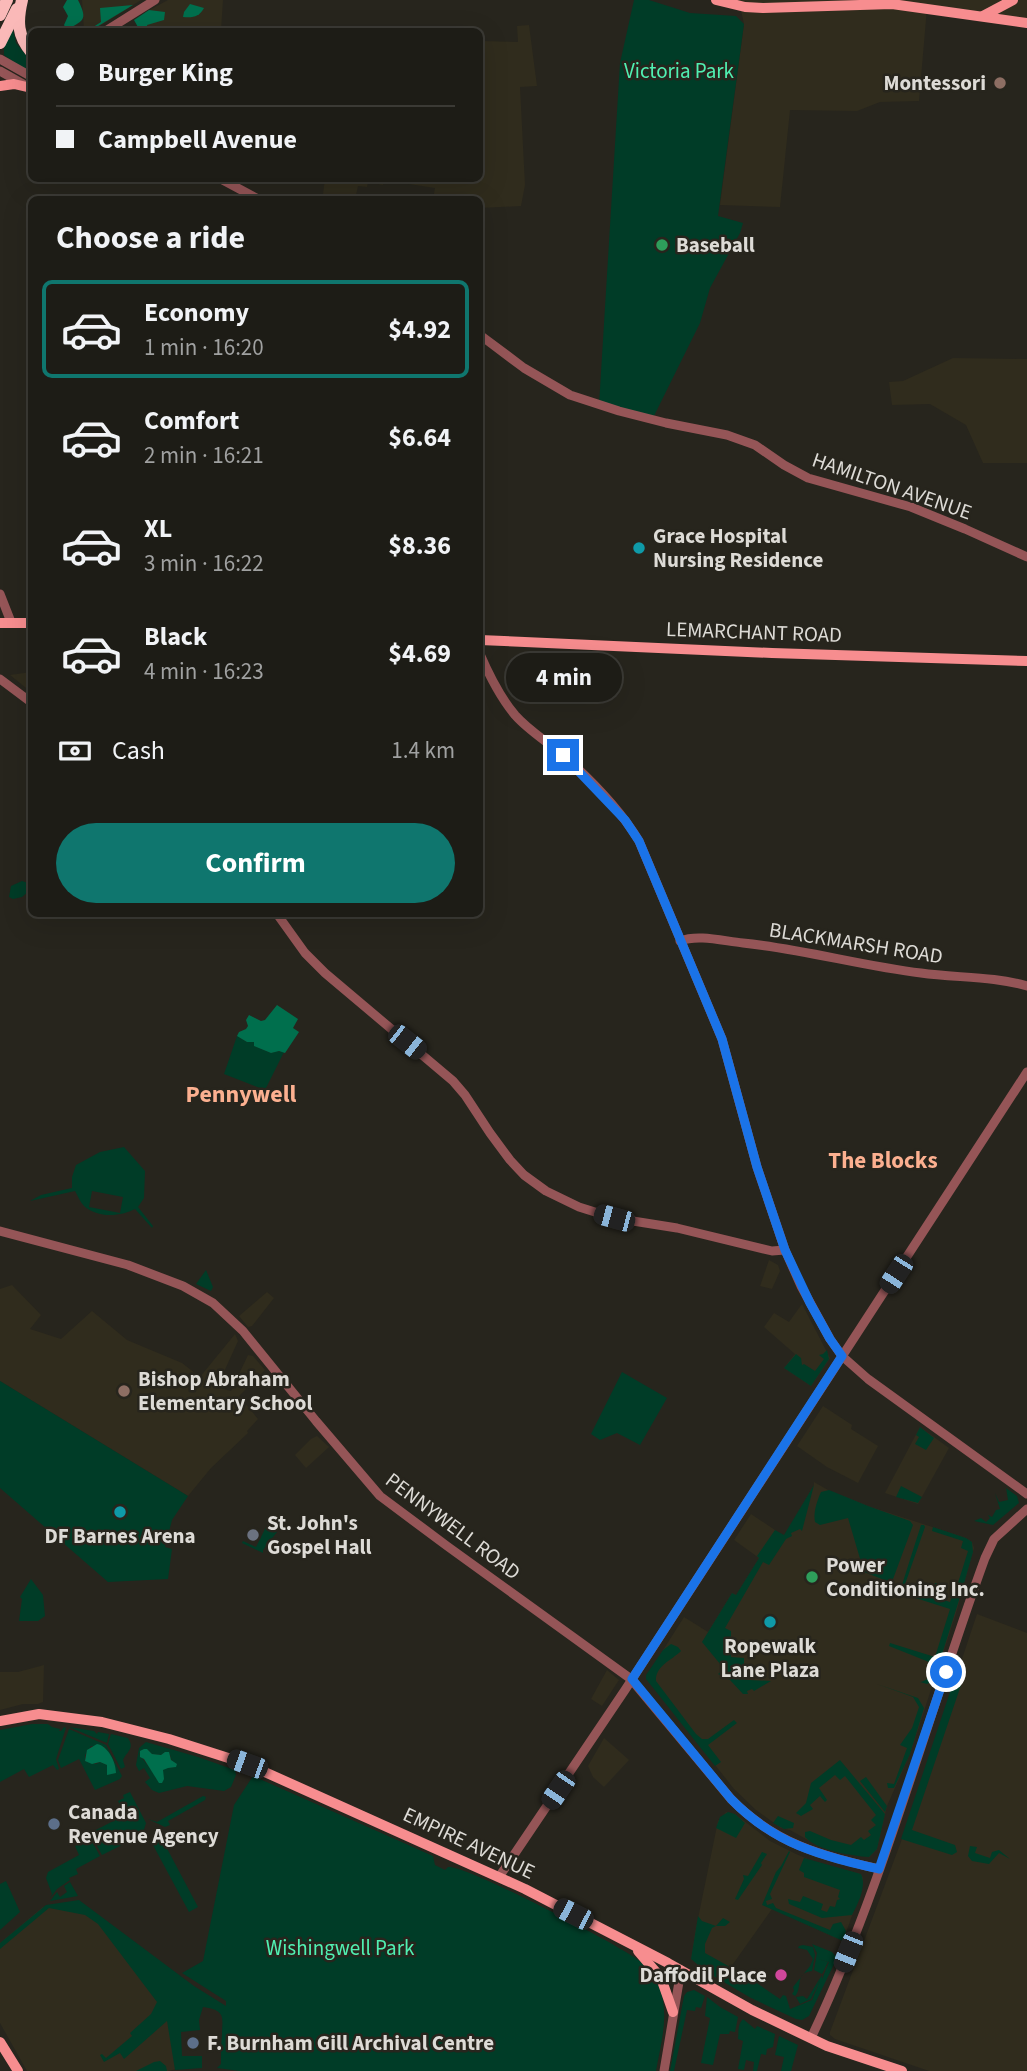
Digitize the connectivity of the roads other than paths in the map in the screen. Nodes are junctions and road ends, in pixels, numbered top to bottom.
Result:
1 (7, 0) edge
2 (22, 0) edge
3 (155, 0) edge
4 (716, 0) edge
5 (1013, 0) edge
6 (0, 12) edge
7 (983, 16) junction
8 (1027, 23) edge
9 (110, 28) edge
10 (0, 43) edge
11 (28, 48) edge
12 (0, 60) edge
13 (0, 71) edge
14 (28, 82) edge
15 (28, 83) edge
16 (28, 84) edge
17 (0, 86) edge
18 (226, 182) edge
19 (253, 196) edge
20 (483, 337) edge
21 (1027, 557) edge
22 (0, 594) edge
23 (6, 623) edge
24 (28, 623) edge
25 (483, 640) edge
26 (483, 660) edge
27 (1027, 661) edge
28 (0, 679) edge
29 (28, 700) edge
30 (279, 917) edge
31 (680, 941) junction
32 (1027, 986) edge
33 (1027, 1072) edge
34 (0, 1231) edge
35 (785, 1250) junction
36 (842, 1356) junction
37 (1027, 1494) edge
38 (1027, 1509) edge
39 (632, 1679) junction
40 (0, 1721) edge
41 (879, 1869) junction
42 (499, 1877) junction
43 (635, 1946) junction
44 (681, 1970) junction
45 (673, 2012) junction
46 (811, 2038) junction
47 (0, 2042) edge
48 (18, 2071) edge
49 (664, 2071) edge
50 (902, 2071) edge

1 - 6 highway
2 - 10 highway
2 - 11 highway
3 - 9 street
4 - 7 main road
5 - 7 main road
7 - 8 main road
12 - 14 street
13 - 15 street
16 - 17 main road
18 - 19 street
20 - 21 street, HAMILTON AVENUE
22 - 23 street
23 - 24 main road
25 - 27 main road, LEMARCHANT ROAD
26 - 31 street
28 - 29 street
30 - 35 street
31 - 32 street, BLACKMARSH ROAD
31 - 35 street
33 - 36 street
34 - 39 street, PENNYWELL ROAD
35 - 36 street
36 - 37 street
36 - 39 street
38 - 41 street
39 - 41 street, PENNYWELL ROAD
39 - 42 street
40 - 42 main road, EMPIRE AVENUE
41 - 46 street
42 - 43 main road, EMPIRE AVENUE
43 - 44 main road, EMPIRE AVENUE
43 - 45 main road
44 - 45 street
44 - 46 main road, EMPIRE AVENUE
45 - 49 street
46 - 50 main road, EMPIRE AVENUE
47 - 48 main road

